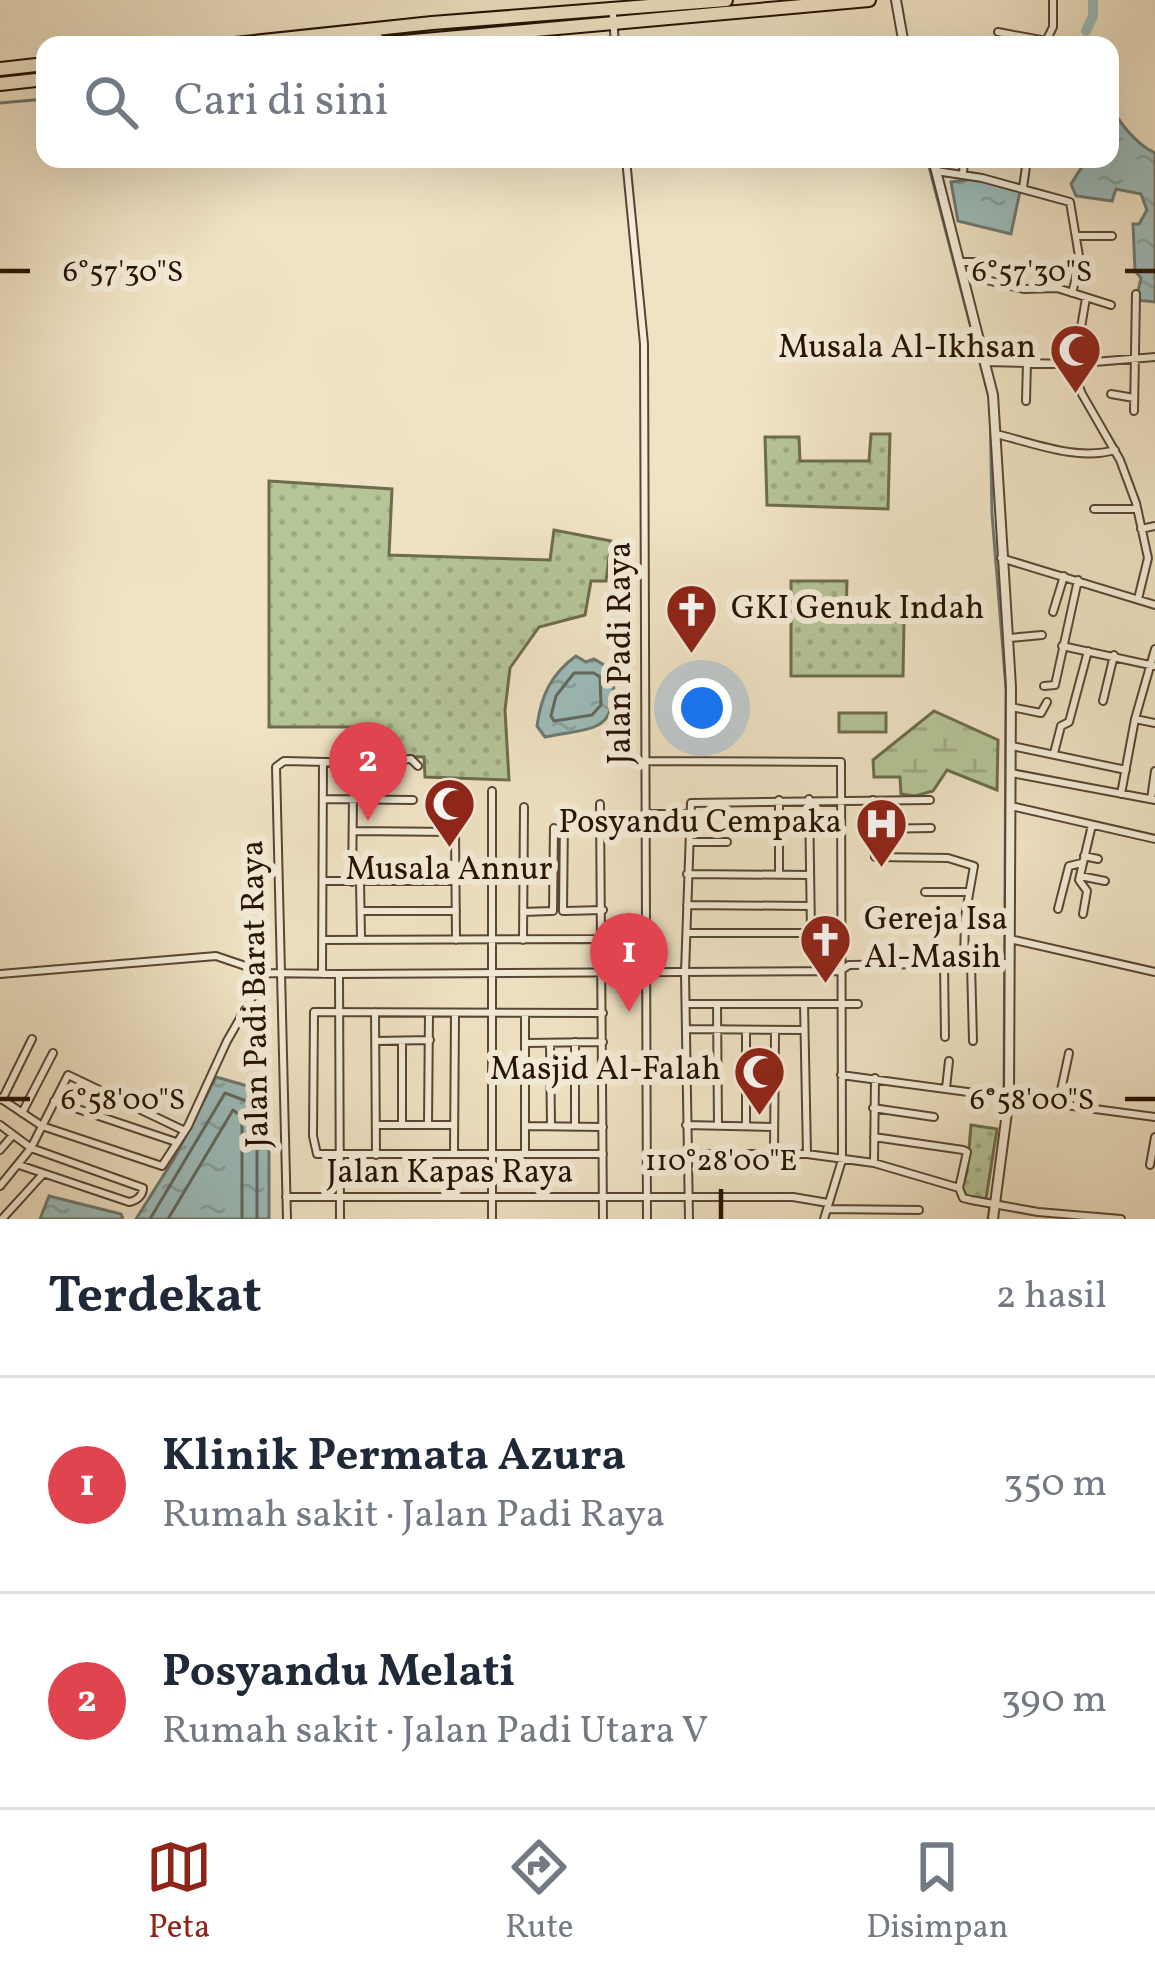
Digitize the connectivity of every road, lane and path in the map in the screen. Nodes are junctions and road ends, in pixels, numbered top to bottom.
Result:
1 (726, 0) edge
2 (760, 0) edge
3 (770, 0) edge
4 (869, 0) edge
5 (896, 0) edge
6 (1053, 0) edge
7 (613, 18) junction
8 (566, 25) junction
9 (310, 36) edge
10 (408, 36) edge
11 (458, 36) edge
12 (542, 36) edge
13 (614, 36) edge
14 (902, 36) edge
15 (1049, 36) edge
16 (36, 76) edge
17 (36, 76) edge
18 (0, 80) edge
19 (627, 168) edge
20 (935, 168) edge
21 (963, 168) edge
22 (1026, 168) edge
23 (936, 171) junction
24 (963, 174) junction
25 (1023, 188) junction
26 (1077, 236) junction
27 (1112, 236) dead end
28 (958, 262) junction
29 (993, 262) dead end
30 (962, 274) junction
31 (1072, 293) junction
32 (1136, 294) dead end
33 (1086, 298) junction
34 (1111, 305) dead end
35 (1134, 357) junction
36 (1155, 357) edge
37 (985, 362) junction
38 (1028, 362) junction
39 (1070, 364) junction
40 (1111, 394) dead end
41 (1134, 398) junction
42 (1026, 401) dead end
43 (1134, 410) dead end
44 (996, 434) junction
45 (1114, 450) junction
46 (1094, 508) dead end
47 (1137, 508) junction
48 (1155, 526) edge
49 (1141, 529) junction
50 (1001, 558) junction
51 (1151, 573) edge
52 (1064, 576) junction
53 (1078, 580) junction
54 (1138, 599) junction
55 (1155, 605) edge
56 (1053, 612) dead end
57 (1042, 635) dead end
58 (1008, 638) junction
59 (1062, 646) junction
60 (1155, 649) edge
61 (1088, 651) junction
62 (1114, 655) junction
63 (1152, 664) edge
64 (1044, 686) dead end
65 (1103, 701) dead end
66 (1047, 702) dead end
67 (1011, 707) junction
68 (1135, 719) junction
69 (1155, 723) edge
70 (1010, 745) junction
71 (1054, 753) junction
72 (646, 761) junction
73 (323, 762) junction
74 (418, 766) dead end
75 (1126, 770) junction
76 (1155, 771) edge
77 (1010, 773) junction
78 (492, 791) dead end
79 (1120, 794) junction
80 (323, 799) junction
81 (808, 799) junction
82 (353, 800) junction
83 (413, 800) dead end
84 (779, 800) junction
85 (842, 800) junction
86 (873, 800) junction
87 (930, 800) dead end
88 (1153, 800) edge
89 (599, 804) dead end
90 (1011, 806) junction
91 (524, 808) dead end
92 (646, 814) junction
93 (691, 814) junction
94 (564, 818) dead end
95 (1092, 825) junction
96 (554, 827) dead end
97 (931, 828) dead end
98 (874, 829) junction
99 (353, 831) junction
100 (1155, 839) edge
101 (690, 842) junction
102 (727, 842) dead end
103 (1083, 860) junction
104 (1098, 860) dead end
105 (352, 864) junction
106 (456, 864) junction
107 (554, 869) junction
108 (564, 869) junction
109 (687, 874) junction
110 (779, 875) junction
111 (809, 875) junction
112 (1080, 875) junction
113 (323, 880) junction
114 (1106, 880) dead end
115 (457, 881) junction
116 (356, 882) junction
117 (925, 892) dead end
118 (971, 892) junction
119 (687, 905) junction
120 (809, 906) junction
121 (1058, 909) dead end
122 (361, 910) junction
123 (456, 910) junction
124 (603, 910) junction
125 (553, 911) junction
126 (563, 911) junction
127 (523, 912) junction
128 (1083, 914) dead end
129 (687, 933) junction
130 (811, 934) junction
131 (842, 934) junction
132 (491, 939) junction
133 (604, 939) junction
134 (1010, 939) junction
135 (322, 940) junction
136 (361, 940) junction
137 (456, 940) junction
138 (523, 940) junction
139 (944, 964) junction
140 (968, 964) junction
141 (1006, 964) junction
142 (840, 971) junction
143 (686, 972) junction
144 (1155, 972) edge
145 (275, 973) junction
146 (602, 973) junction
147 (647, 973) junction
148 (0, 974) edge
149 (322, 974) junction
150 (339, 974) junction
151 (491, 974) junction
152 (686, 1004) junction
153 (717, 1004) junction
154 (804, 1004) junction
155 (840, 1004) junction
156 (858, 1004) dead end
157 (339, 1012) junction
158 (376, 1012) junction
159 (429, 1012) junction
160 (454, 1012) junction
161 (492, 1013) junction
162 (525, 1013) junction
163 (603, 1013) junction
164 (686, 1030) junction
165 (775, 1030) junction
166 (804, 1030) junction
167 (718, 1031) junction
168 (746, 1031) junction
169 (944, 1037) dead end
170 (32, 1039) dead end
171 (430, 1040) junction
172 (376, 1041) junction
173 (402, 1041) junction
174 (973, 1041) dead end
175 (574, 1042) junction
176 (603, 1042) junction
177 (525, 1043) junction
178 (550, 1043) junction
179 (52, 1053) dead end
180 (1069, 1053) dead end
181 (949, 1061) dead end
182 (841, 1075) junction
183 (875, 1078) junction
184 (946, 1088) junction
185 (1006, 1096) junction
186 (1, 1098) edge
187 (54, 1101) junction
188 (1058, 1104) junction
189 (873, 1108) junction
190 (22, 1113) junction
191 (934, 1117) dead end
192 (1155, 1117) edge
193 (0, 1125) edge
194 (376, 1125) junction
195 (402, 1125) junction
196 (428, 1125) junction
197 (454, 1125) junction
198 (686, 1125) junction
199 (42, 1126) junction
200 (525, 1126) junction
201 (550, 1126) junction
202 (574, 1126) junction
203 (718, 1126) junction
204 (746, 1126) junction
205 (603, 1127) junction
206 (775, 1127) junction
207 (185, 1131) junction
208 (13, 1135) junction
209 (874, 1137) junction
210 (1155, 1137) edge
211 (178, 1142) junction
212 (32, 1148) junction
213 (0, 1150) edge
214 (775, 1152) junction
215 (376, 1154) junction
216 (454, 1154) junction
217 (491, 1154) junction
218 (525, 1154) junction
219 (603, 1154) junction
220 (687, 1154) junction
221 (807, 1154) junction
222 (340, 1155) junction
223 (842, 1160) junction
224 (874, 1163) junction
225 (20, 1165) junction
226 (1150, 1165) dead end
227 (43, 1174) junction
228 (0, 1186) edge
229 (959, 1188) junction
230 (286, 1198) junction
231 (340, 1198) junction
232 (491, 1198) junction
233 (604, 1198) junction
234 (647, 1198) junction
235 (689, 1198) junction
236 (992, 1203) junction
237 (828, 1206) junction
238 (919, 1210) dead end
239 (1037, 1215) edge
240 (2, 1219) edge
241 (287, 1219) edge
242 (340, 1219) edge
243 (492, 1219) edge
244 (604, 1219) edge
245 (647, 1219) edge
246 (689, 1219) edge
247 (824, 1219) edge
248 (993, 1219) edge
249 (1121, 1219) edge

1 - 9 highway
2 - 3 highway
3 - 7 highway
4 - 7 highway
5 - 14 street
6 - 15 street
7 - 8 highway
7 - 10 highway
7 - 13 street
8 - 11 highway
8 - 12 highway
16 - 18 highway
17 - 18 highway
19 - 72 street, Jalan Padi Raya
20 - 23 street
21 - 24 street
22 - 25 street
23 - 24 street
23 - 28 street
24 - 25 street
25 - 26 street
26 - 27 street
26 - 31 street
28 - 29 street
28 - 30 street
30 - 31 street
30 - 37 street
31 - 33 street
32 - 35 street
33 - 34 street
33 - 39 street
35 - 36 street
35 - 39 street
35 - 41 street
37 - 38 street
37 - 44 street
38 - 39 street
38 - 42 street
39 - 45 street
40 - 41 street
41 - 43 street
44 - 45 street
44 - 50 street
45 - 47 street
46 - 47 street
47 - 49 street
48 - 49 street
49 - 51 street
50 - 52 street
50 - 58 street
51 - 54 street
52 - 53 street
52 - 56 street
53 - 54 street
53 - 59 street
54 - 55 street
57 - 58 street
58 - 67 street
59 - 61 street
59 - 64 street
60 - 63 street
61 - 62 street
61 - 71 street
62 - 63 street
62 - 65 street
63 - 68 street
66 - 67 street
67 - 70 street
68 - 69 street
68 - 75 street
70 - 71 street
70 - 77 street
71 - 75 street
72 - 85 street
72 - 92 street, Jalan Padi Raya
73 - 74 street
73 - 80 street
73 - 145 street, Jalan Padi Barat Raya
75 - 79 street
76 - 88 street
77 - 79 street
77 - 90 street
78 - 132 street
79 - 88 street
80 - 82 street
80 - 113 street
81 - 84 street
81 - 85 street
81 - 111 street
82 - 83 street
82 - 99 street
84 - 93 street
84 - 110 street
85 - 86 street
85 - 131 street
86 - 87 street
86 - 98 street
89 - 124 street
90 - 95 street
90 - 134 street
91 - 127 street
92 - 93 street
92 - 147 street, Jalan Padi Raya
93 - 101 street
94 - 108 street
95 - 100 street
95 - 103 street
96 - 107 street
97 - 98 street
98 - 118 street
99 - 105 street
99 - 106 street
101 - 102 street
101 - 109 street
103 - 104 street
103 - 112 street
103 - 121 street
105 - 106 street
105 - 116 street
106 - 115 street
107 - 108 street
107 - 125 street
108 - 126 street
109 - 110 street
109 - 119 street
110 - 111 street
111 - 120 street
112 - 114 street
112 - 128 street
113 - 116 street
113 - 135 street
115 - 116 street
115 - 123 street
116 - 122 street
117 - 118 street
118 - 140 street
119 - 120 street
119 - 129 street
120 - 130 street
122 - 123 street
122 - 136 street
123 - 137 street
124 - 126 street
124 - 133 street
125 - 126 street
125 - 127 street
127 - 138 street
129 - 130 street
129 - 143 street
130 - 131 street
131 - 142 street
132 - 137 street
132 - 138 street
132 - 151 street
133 - 138 street
133 - 146 street
134 - 141 street
134 - 144 street
135 - 136 street
135 - 149 street
136 - 137 street
139 - 140 street
139 - 142 street
139 - 169 street
140 - 141 street
140 - 174 street
141 - 185 street
142 - 143 street
142 - 155 street
143 - 147 street
143 - 152 street
145 - 148 street
145 - 149 street
145 - 207 street
145 - 230 street, Jalan Padi Barat Raya
146 - 147 street
146 - 151 street
146 - 163 street
147 - 234 street, Jalan Padi Raya
149 - 150 street
150 - 151 street
150 - 157 street
151 - 161 street
152 - 153 street
152 - 164 street
153 - 154 street
153 - 167 street
154 - 155 street
154 - 166 street
155 - 156 street
155 - 182 street
157 - 158 street
157 - 222 street
157 - 222 street
158 - 159 street
158 - 172 street
159 - 160 street
159 - 171 street
160 - 161 street
160 - 197 street
161 - 162 street
161 - 217 street
162 - 163 street
162 - 177 street
163 - 176 street
164 - 167 street
164 - 198 street
165 - 166 street
165 - 168 street
165 - 206 street
166 - 221 street
167 - 168 street
167 - 203 street
168 - 204 street
170 - 186 street
171 - 173 street
171 - 196 street
172 - 173 street
172 - 194 street
173 - 195 street
175 - 176 street
175 - 178 street
175 - 202 street
176 - 205 street
177 - 178 street
177 - 200 street
178 - 201 street
179 - 190 street
180 - 188 street
181 - 184 street
182 - 183 street
182 - 223 street
183 - 184 street
183 - 189 street
184 - 185 street
185 - 188 street
185 - 236 street
186 - 190 street
187 - 199 street
187 - 207 street
187 - 211 street
188 - 192 street
189 - 191 street
189 - 209 street
190 - 199 street
193 - 208 street
194 - 195 street
194 - 215 street
195 - 196 street
196 - 197 street
197 - 216 street
198 - 203 street
198 - 220 street
199 - 211 street
199 - 212 street
200 - 201 street
200 - 218 street
201 - 202 street
202 - 205 street
203 - 204 street
204 - 206 street
205 - 219 street
206 - 214 street
207 - 211 street
208 - 212 street
208 - 213 street
209 - 224 street
209 - 229 street
210 - 226 street
212 - 225 street
212 - 227 street
214 - 220 street
214 - 221 street
215 - 216 street
215 - 222 street
216 - 217 street
217 - 218 street
217 - 232 street
218 - 219 street
219 - 233 street
220 - 235 street
221 - 223 street
222 - 231 street
223 - 224 street
223 - 237 street
224 - 229 street
225 - 227 street
225 - 228 street
227 - 240 street
229 - 236 street
230 - 231 street, Jalan Kapas Raya
230 - 241 street, Jalan Padi Barat Raya
231 - 232 street, Jalan Kapas Raya
231 - 242 street
232 - 233 street, Jalan Kapas Raya
232 - 243 street
233 - 234 street, Jalan Kapas Raya
233 - 244 street
234 - 235 street, Jalan Kapas Raya
234 - 245 street, Jalan Padi Raya
235 - 237 street, Jalan Kapas Raya
235 - 246 street
236 - 239 street
236 - 248 street
237 - 238 street, Jalan Kapas Raya
237 - 247 street
239 - 249 street

